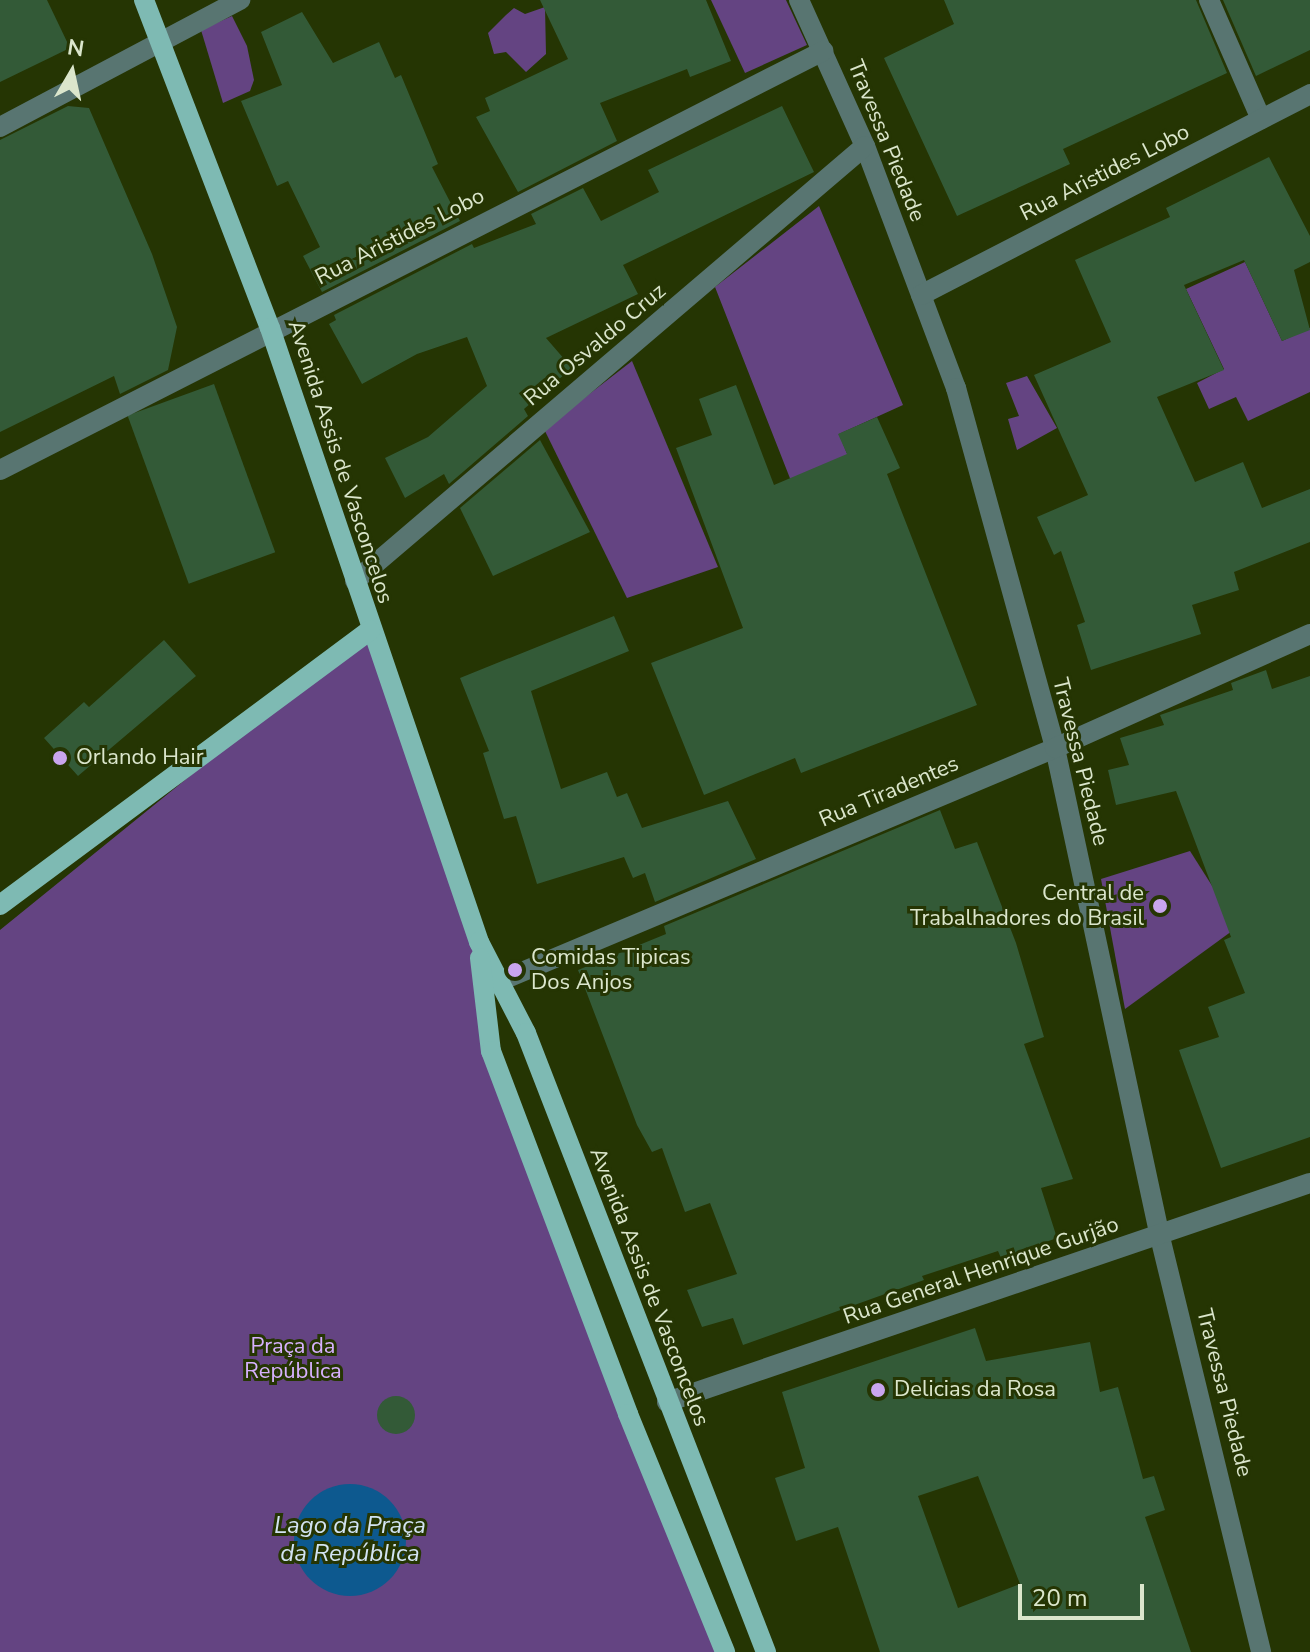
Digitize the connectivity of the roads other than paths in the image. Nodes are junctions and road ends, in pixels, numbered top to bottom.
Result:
1 (144, 0) edge
2 (240, 0) edge
3 (799, 0) edge
4 (1209, 0) edge
5 (161, 46) junction
6 (823, 51) junction
7 (1310, 94) edge
8 (1261, 119) junction
9 (0, 127) edge
10 (865, 146) junction
11 (921, 295) junction
12 (270, 328) junction
13 (0, 470) edge
14 (355, 581) junction
15 (370, 630) junction
16 (1310, 634) edge
17 (1055, 748) junction
18 (0, 905) edge
19 (491, 985) junction
20 (1310, 1183) edge
21 (1160, 1237) junction
22 (667, 1402) junction
23 (725, 1652) edge
24 (766, 1652) edge
25 (1261, 1652) edge

1 - 5 main road, Avenida Assis de Vasconcelos
2 - 5 street
3 - 6 street, Travessa Piedade
4 - 8 street
5 - 9 street
5 - 12 main road, Avenida Assis de Vasconcelos
6 - 10 street, Travessa Piedade
6 - 12 street, Rua Aristides Lobo
7 - 8 street, Rua Aristides Lobo
8 - 11 street, Rua Aristides Lobo
10 - 11 street, Travessa Piedade
10 - 14 street, Rua Osvaldo Cruz
11 - 17 street, Travessa Piedade
12 - 13 street, Rua Aristides Lobo
12 - 14 main road, Avenida Assis de Vasconcelos
14 - 15 main road, Avenida Assis de Vasconcelos
15 - 18 main road
15 - 19 main road, Avenida Assis de Vasconcelos
16 - 17 street, Rua Tiradentes
17 - 19 street, Rua Tiradentes
17 - 21 street, Travessa Piedade
19 - 22 main road, Avenida Assis de Vasconcelos
19 - 23 main road, Avenida Assis de Vasconcelos
20 - 21 street, Rua General Henrique Gurjão
21 - 22 street, Rua General Henrique Gurjão
21 - 25 street, Travessa Piedade
22 - 24 main road, Avenida Assis de Vasconcelos

